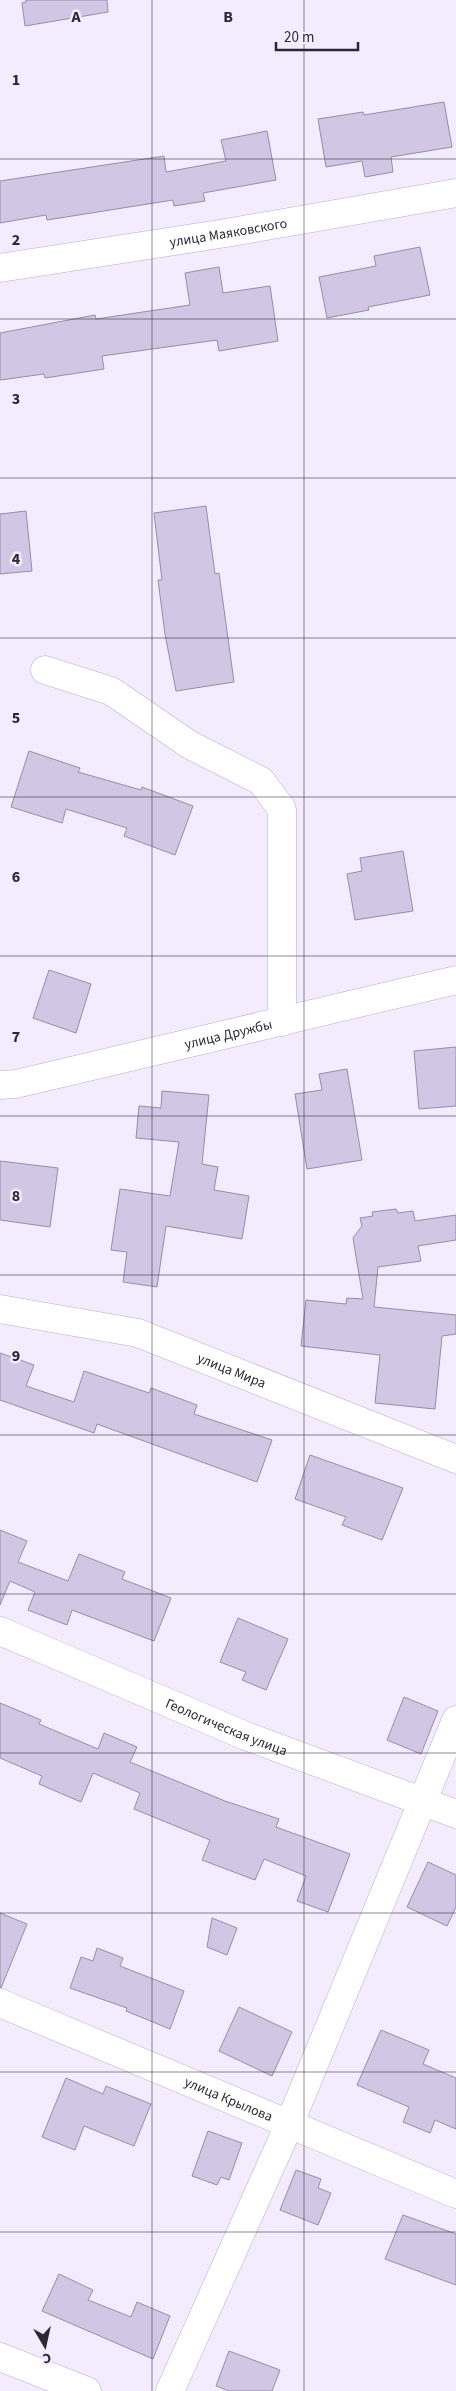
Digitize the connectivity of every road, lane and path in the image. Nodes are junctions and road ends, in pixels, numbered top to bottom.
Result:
1 (456, 192) edge
2 (0, 268) edge
3 (45, 670) dead end
4 (456, 980) edge
5 (282, 1022) junction
6 (0, 1085) edge
7 (0, 1309) edge
8 (456, 1459) edge
9 (0, 1631) edge
10 (456, 1720) edge
11 (424, 1801) junction
12 (456, 1814) edge
13 (0, 2003) edge
14 (289, 2125) junction
15 (456, 2194) edge
16 (0, 2357) edge
17 (87, 2391) edge
18 (170, 2391) edge

1 - 2 street, улица Маяковского
3 - 5 street
4 - 5 street, улица Дружбы
5 - 6 street, улица Дружбы
7 - 8 street, улица Мира
9 - 11 street, Геологическая улица
10 - 11 street
11 - 12 street, Геологическая улица
11 - 14 street
13 - 14 street, улица Крылова
14 - 15 street, улица Крылова
14 - 18 street
16 - 17 street

